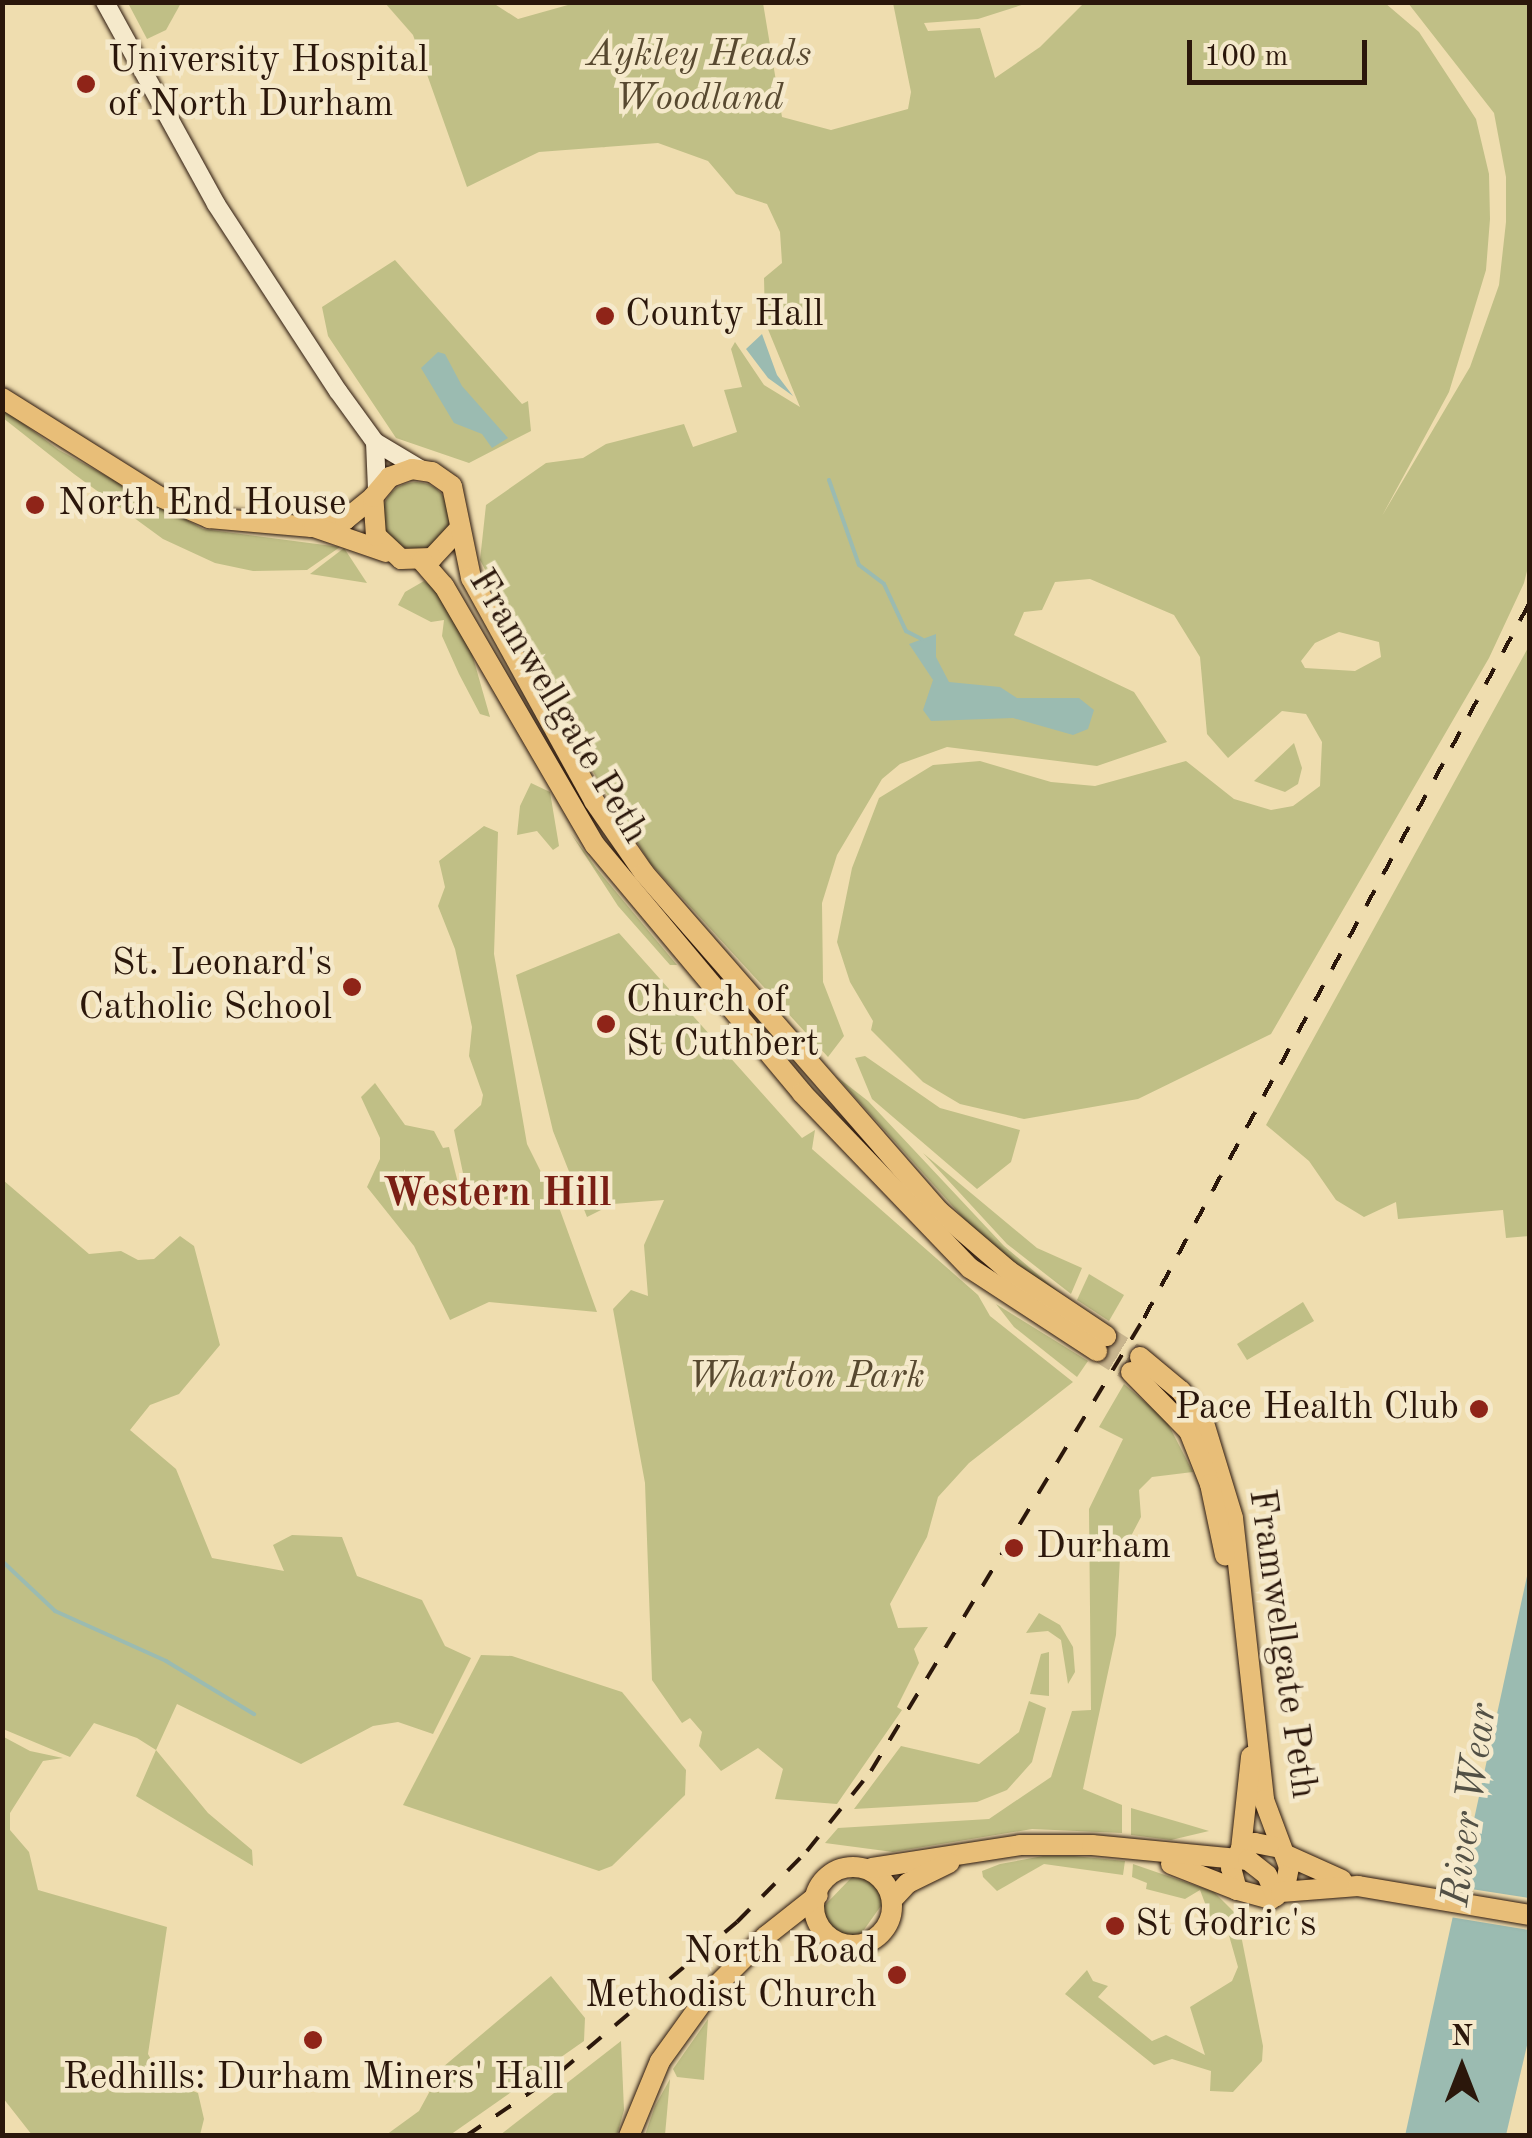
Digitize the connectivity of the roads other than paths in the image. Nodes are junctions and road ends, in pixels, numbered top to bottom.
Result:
1 (106, 2) edge
2 (2, 398) edge
3 (375, 442) junction
4 (422, 470) junction
5 (375, 494) junction
6 (312, 527) junction
7 (460, 528) junction
8 (390, 553) junction
9 (422, 561) junction
10 (1132, 1849) junction
11 (1284, 1852) junction
12 (1238, 1853) junction
13 (969, 1854) junction
14 (872, 1868) junction
15 (1358, 1886) junction
16 (1237, 1890) junction
17 (1278, 1894) junction
18 (818, 1896) junction
19 (892, 1900) junction
20 (1530, 1914) edge
21 (818, 1930) junction
22 (772, 1931) junction
23 (629, 2136) edge

1 - 3 main road
2 - 6 highway
3 - 4 main road
3 - 5 main road
4 - 5 highway
4 - 7 highway
5 - 6 highway
5 - 8 highway
6 - 8 highway
7 - 9 highway
7 - 9 highway, Framwellgate Peth
8 - 9 highway
10 - 12 highway
10 - 13 highway
10 - 16 highway
11 - 12 highway
11 - 12 highway, Framwellgate Peth
11 - 15 highway
11 - 17 highway
12 - 16 highway, Framwellgate Peth
12 - 17 highway
13 - 14 highway
13 - 19 highway
14 - 18 highway
14 - 19 highway
15 - 17 highway
15 - 20 highway
16 - 17 highway
18 - 21 highway
18 - 22 highway
19 - 21 highway
21 - 22 highway
22 - 23 highway

